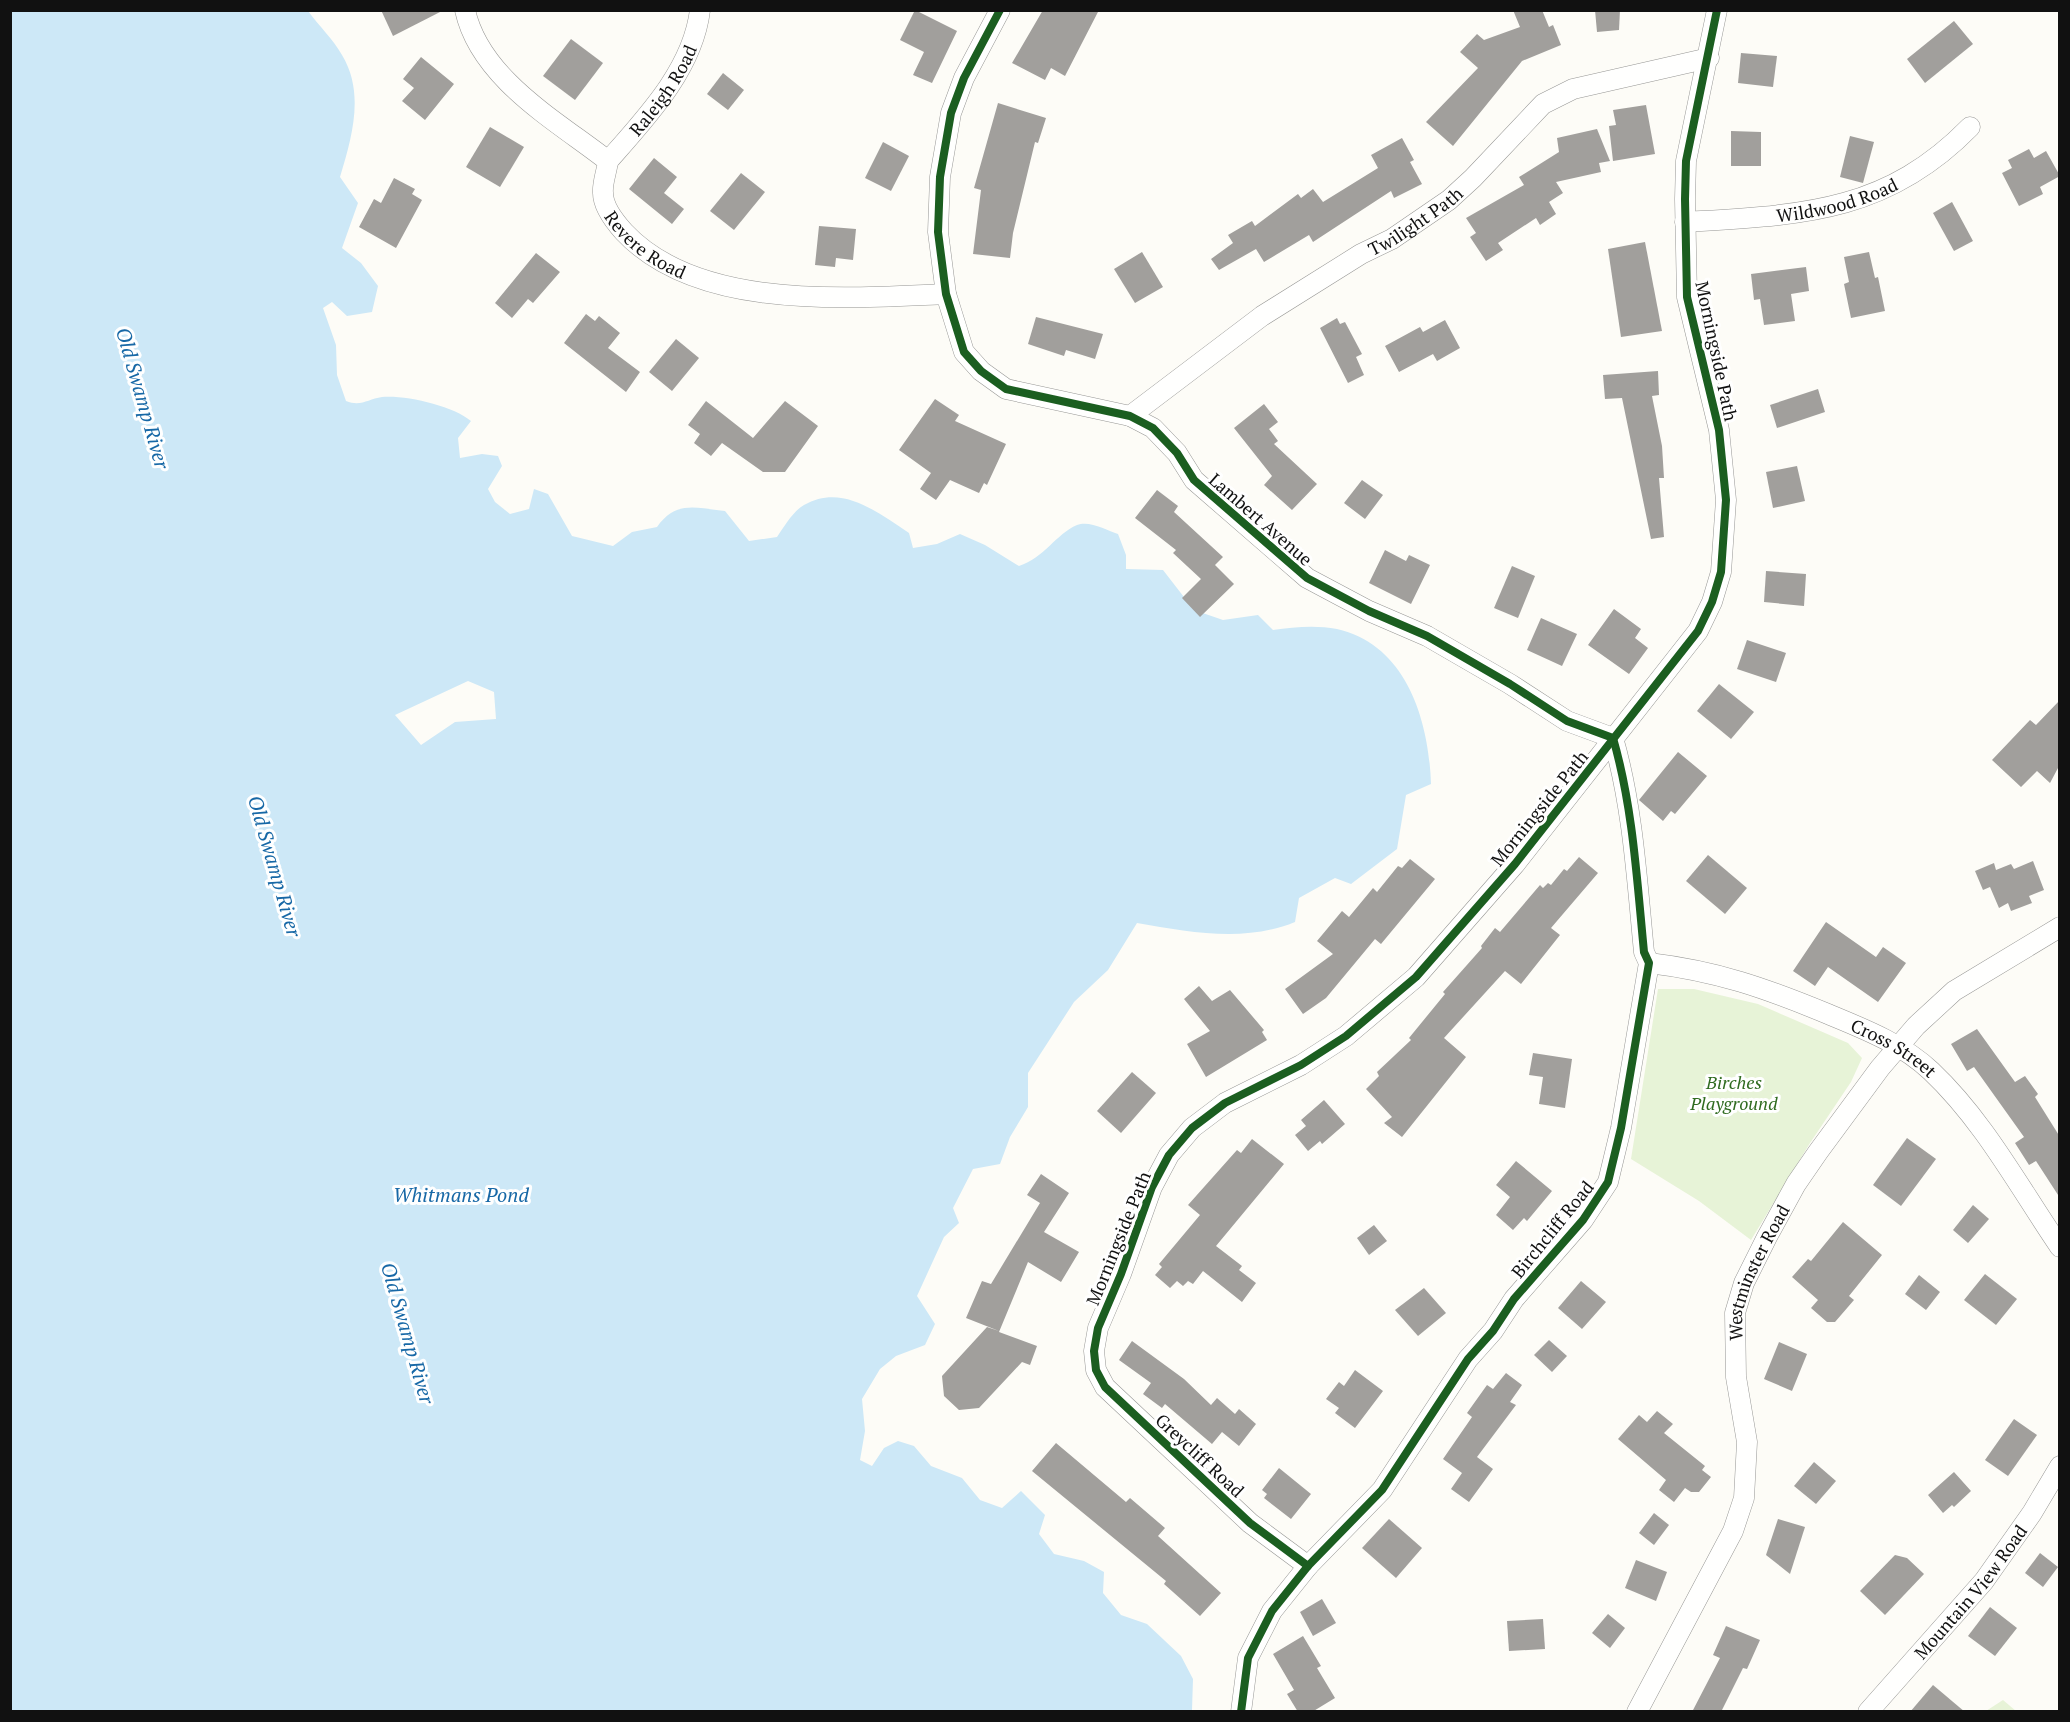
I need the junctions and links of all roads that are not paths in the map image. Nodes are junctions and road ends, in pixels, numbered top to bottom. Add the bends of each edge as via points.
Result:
1 (465, 10) edge
2 (700, 10) edge
3 (1000, 10) edge
4 (1717, 10) edge
5 (1709, 58) junction
6 (1970, 127) dead end
7 (608, 161) junction
8 (1685, 222) junction
9 (946, 294) junction
10 (1130, 416) junction
11 (1613, 738) junction
12 (2060, 927) edge
13 (1649, 963) junction
14 (1899, 1046) junction
15 (2060, 1247) edge
16 (1094, 1351) joint
17 (2060, 1466) edge
18 (1308, 1566) junction
19 (1241, 1712) edge
20 (1637, 1712) edge
21 (1868, 1712) edge

1 - 7 street via 478,43 493,65 520,93
2 - 7 street, Raleigh Road via 698,32 685,59 650,113
3 - 9 street, Lambert Avenue via 964,78 951,113 939,188 938,232
4 - 5 street, Morningside Path
5 - 8 street, Morningside Path via 1686,161
5 - 10 street, Twilight Path via 1573,89 1543,104 1449,200 1392,239 1262,316
6 - 8 street, Wildwood Road via 1933,161 1899,184 1834,207 1786,216
7 - 9 street, Revere Road via 602,194 614,220 634,242 671,267 704,282 838,298
8 - 11 street, Morningside Path via 1687,297 1719,430 1726,500 1721,572 1698,631
9 - 10 street, Lambert Avenue via 964,352 981,371 1006,389
10 - 11 street, Lambert Avenue via 1154,428 1194,480 1307,578 1427,636 1567,721
11 - 13 street, Birchcliff Road via 1623,776 1644,952
11 - 16 street, Morningside Path via 1515,864 1416,977 1346,1036 1301,1065 1226,1102 1180,1141 1152,1187 1098,1328
12 - 14 street, Westminster Road via 1954,991
13 - 14 street, Cross Street via 1730,977
13 - 18 street, Birchcliff Road via 1621,1128 1608,1182 1599,1198 1468,1359 1382,1490
14 - 15 street, Cross Street via 1931,1071 1979,1124
14 - 20 street, Westminster Road via 1796,1184 1744,1283 1735,1313 1736,1377 1747,1442 1744,1498 1733,1531
16 - 18 street, Greycliff Road via 1096,1370 1105,1387 1250,1523
17 - 21 street, Mountain View Road via 1984,1581
18 - 19 street, Birchcliff Road via 1272,1611 1248,1658

